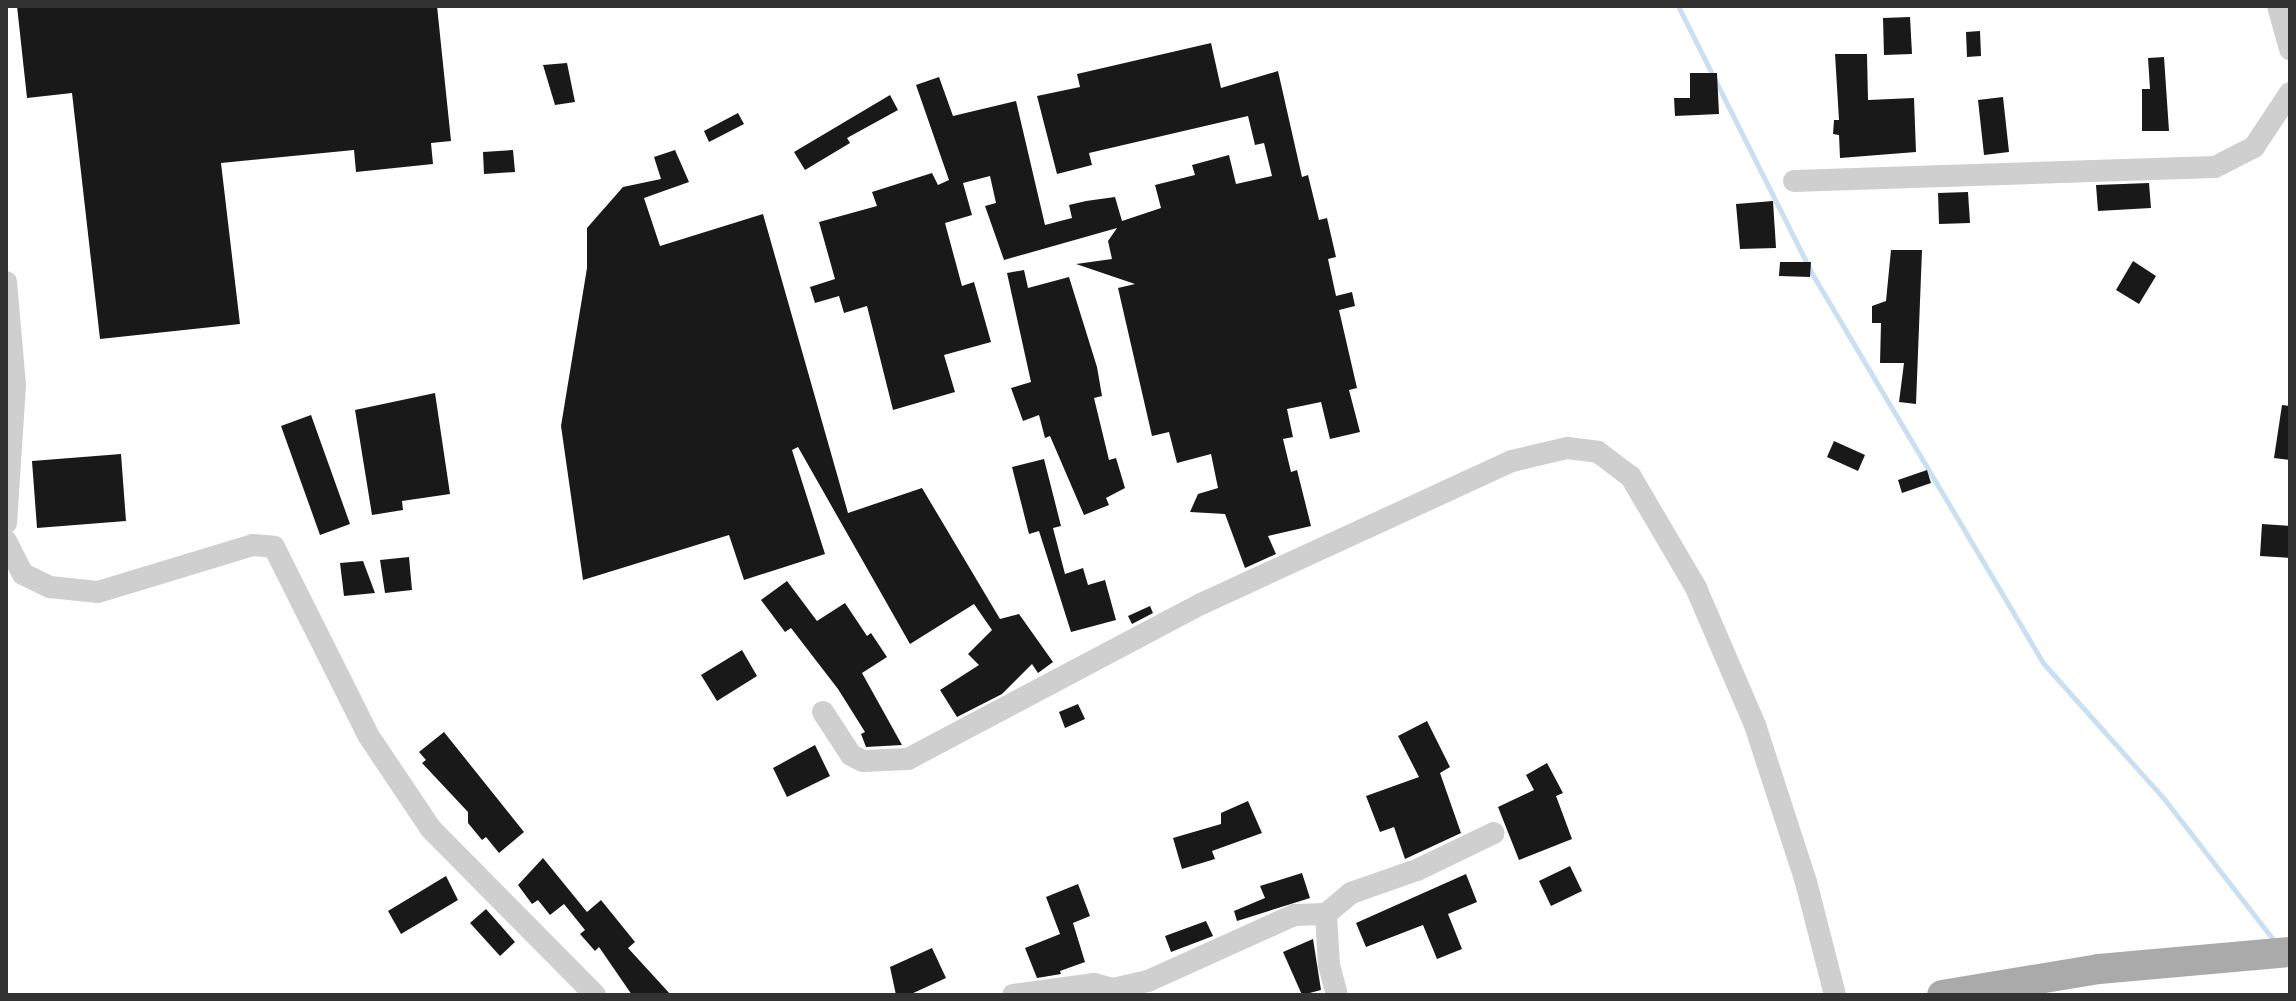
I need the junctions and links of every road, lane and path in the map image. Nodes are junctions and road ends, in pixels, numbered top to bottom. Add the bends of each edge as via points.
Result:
1 (2278, 6) edge
2 (2290, 49) edge
3 (2288, 101) edge
4 (1794, 181) dead end
5 (6, 282) edge
6 (6, 523) edge
7 (6, 541) edge
8 (823, 712) dead end
9 (1494, 833) dead end
10 (1326, 914) junction
11 (2290, 952) edge
12 (595, 995) edge
13 (1013, 995) edge
14 (1337, 995) edge
15 (1835, 995) edge
16 (1942, 995) edge

1 - 2 street
3 - 4 street via 2254,147 2215,167
5 - 6 street via 15,385
7 - 12 street via 23,574 50,587 98,592 253,545 274,547 368,735 431,829
8 - 15 street via 851,755 863,761 908,759 1201,604 1512,461 1567,448 1598,452 1631,477 1696,588 1755,725 1806,882
9 - 10 street via 1417,870 1351,893
10 - 13 street via 1294,915 1148,981 1113,989 1094,984
10 - 14 street
11 - 16 main road via 2099,969

